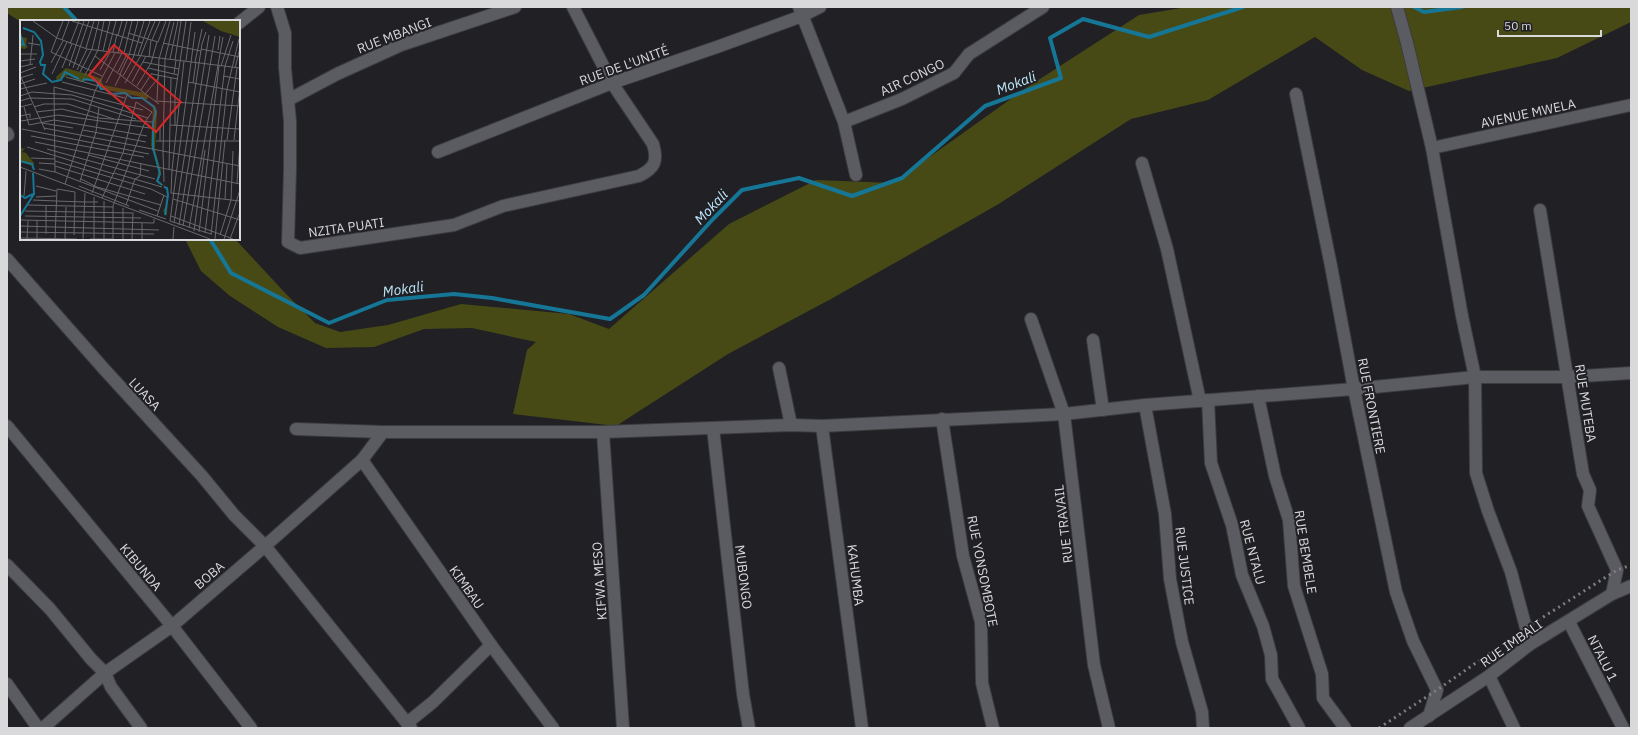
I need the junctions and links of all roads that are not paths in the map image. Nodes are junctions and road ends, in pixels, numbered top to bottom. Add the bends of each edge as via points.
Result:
1 (259, 7) edge
2 (277, 7) edge
3 (515, 7) edge
4 (573, 7) edge
5 (820, 7) edge
6 (1043, 7) edge
7 (1397, 7) edge
8 (801, 11) edge
9 (240, 23) edge
10 (612, 83) junction
11 (1296, 94) dead end
12 (288, 100) junction
13 (1631, 105) edge
14 (844, 122) junction
15 (1432, 148) junction
16 (438, 152) dead end
17 (1142, 163) dead end
18 (856, 175) dead end
19 (1540, 210) dead end
20 (7, 259) edge
21 (1031, 319) dead end
22 (1093, 340) dead end
23 (779, 368) dead end
24 (1631, 373) edge
25 (1475, 377) junction
26 (1567, 378) junction
27 (1354, 389) junction
28 (1258, 396) junction
29 (1204, 400) junction
30 (1145, 405) junction
31 (1104, 410) junction
32 (1064, 414) junction
33 (942, 419) junction
34 (791, 425) junction
35 (7, 426) edge
36 (822, 426) junction
37 (713, 428) junction
38 (296, 430) dead end
39 (383, 432) junction
40 (603, 432) junction
41 (362, 460) junction
42 (265, 546) junction
43 (7, 565) edge
44 (1631, 586) edge
45 (1612, 594) junction
46 (1569, 622) junction
47 (172, 626) junction
48 (491, 645) junction
49 (1529, 645) junction
50 (105, 673) junction
51 (1489, 676) junction
52 (7, 684) edge
53 (1429, 716) junction
54 (409, 726) edge
55 (38, 728) edge
56 (43, 728) edge
57 (142, 728) edge
58 (251, 728) edge
59 (553, 728) edge
60 (622, 728) edge
61 (749, 728) edge
62 (862, 728) edge
63 (993, 728) edge
64 (1109, 728) edge
65 (1203, 728) edge
66 (1299, 728) edge
67 (1345, 728) edge
68 (1410, 728) edge
69 (1514, 728) edge
70 (1623, 728) edge

1 - 9 street
2 - 12 street, NZITA PUATI via 285,33
3 - 12 street, RUE MBANGI via 401,45
4 - 10 street
5 - 8 street, RUE DE L'UNITÉ
6 - 14 street, AIR CONGO via 968,54 954,73 902,99
7 - 15 street
8 - 10 street, RUE DE L'UNITÉ via 717,47
8 - 14 street
10 - 12 street, NZITA PUATI via 653,144 656,153 655,163 639,176 503,206 454,225 300,248 288,242
10 - 16 street, RUE DE L'UNITÉ
11 - 27 street, RUE FRONTIERE
13 - 15 street, AVENUE MWELA
14 - 18 street
15 - 25 street
17 - 29 street, RUE NTALU via 1167,249
19 - 26 street, RUE MUTEBA
20 - 42 street, LUASA via 234,515
21 - 32 street, RUE TRAVAIL
22 - 31 street
23 - 34 street
24 - 26 street
25 - 26 street
25 - 27 street
25 - 49 street via 1476,473 1511,572
26 - 45 street, RUE MUTEBA via 1583,474 1590,490 1588,506 1617,570
27 - 28 street
27 - 53 street, RUE FRONTIERE via 1396,592 1413,641 1437,690
28 - 29 street
28 - 67 street, RUE BEMBELE via 1275,476 1290,520 1294,586 1322,674 1323,698
29 - 30 street
29 - 66 street, RUE NTALU via 1211,463 1232,525 1242,575 1263,626 1271,655 1272,679
30 - 31 street
30 - 65 street, RUE JUSTICE via 1164,514 1170,579 1182,642 1202,712
31 - 32 street
32 - 33 street
32 - 64 street, RUE TRAVAIL via 1094,665
33 - 36 street
33 - 63 street, RUE YONSOMBOTE via 963,556 981,622 982,683
34 - 36 street
34 - 37 street
35 - 47 street, KIBUNDA
36 - 62 street, KAHUMBA
37 - 40 street
37 - 61 street, MUBONGO
38 - 39 street
39 - 40 street
39 - 41 street, BOBA
40 - 60 street, KIFWA MESO
41 - 42 street, BOBA
41 - 48 street, KIMBAU
42 - 47 street, BOBA
42 - 54 street, LUASA
43 - 50 street via 50,609
44 - 45 street, RUE IMBALI
45 - 46 street, RUE IMBALI
46 - 49 street, RUE IMBALI
46 - 70 street, NTALU 1
47 - 50 street, BOBA
47 - 58 street, KIBUNDA
48 - 54 street
48 - 59 street, KIMBAU
49 - 51 street, RUE IMBALI
50 - 56 street, BOBA
50 - 57 street via 111,686
51 - 53 street, RUE IMBALI
51 - 69 street
52 - 55 street
53 - 68 street, RUE IMBALI

